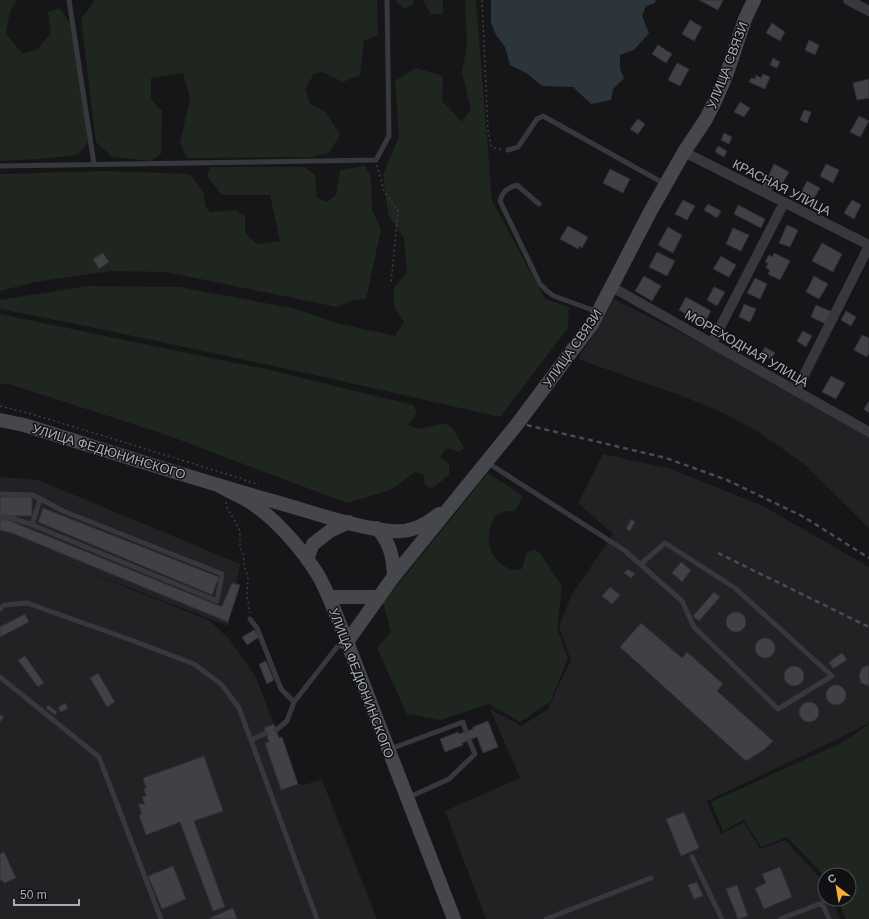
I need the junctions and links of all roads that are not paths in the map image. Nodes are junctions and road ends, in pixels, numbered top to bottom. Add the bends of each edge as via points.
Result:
1 (69, 0) edge
2 (387, 0) edge
3 (754, 0) edge
4 (848, 0) edge
5 (869, 11) edge
6 (508, 150) road end
7 (684, 152) junction
8 (94, 164) junction
9 (0, 166) edge
10 (666, 185) junction
11 (784, 203) junction
12 (539, 204) dead end
13 (869, 245) edge
14 (612, 287) junction
15 (599, 312) junction
16 (712, 343) junction
17 (796, 391) junction
18 (0, 420) edge
19 (869, 432) edge
20 (487, 462) junction
21 (223, 488) junction
22 (0, 494) edge
23 (40, 499) junction
24 (457, 500) junction
25 (0, 518) edge
26 (349, 522) junction
27 (32, 525) junction
28 (377, 528) junction
29 (307, 559) junction
30 (641, 564) junction
31 (394, 576) junction
32 (329, 597) junction
33 (378, 597) junction
34 (0, 609) edge
35 (250, 619) road end
36 (347, 642) junction
37 (0, 677) edge
38 (294, 702) junction
39 (276, 730) dead end
40 (466, 732) dead end
41 (266, 733) dead end
42 (251, 740) junction
43 (469, 740) dead end
44 (388, 750) junction
45 (406, 798) junction
46 (692, 856) dead end
47 (651, 878) dead end
48 (161, 919) edge
49 (317, 919) edge
50 (454, 919) edge
51 (546, 919) edge
52 (722, 919) edge
53 (780, 919) edge
54 (829, 919) edge

1 - 8 lane
2 - 8 lane via 389,136 376,160
3 - 7 main road, УЛИЦА СВЯЗИ via 716,99
4 - 5 street
6 - 10 lane via 518,147 537,119 543,116
7 - 10 main road, УЛИЦА СВЯЗИ
7 - 11 street, КРАСНАЯ УЛИЦА
8 - 9 lane
10 - 14 main road, УЛИЦА СВЯЗИ
11 - 13 street, КРАСНАЯ УЛИЦА
11 - 16 street
12 - 15 lane via 517,186 510,187 500,201 540,284 554,296
13 - 17 street
14 - 15 main road, УЛИЦА СВЯЗИ
14 - 16 street, МОРЕХОДНАЯ УЛИЦА
15 - 20 main road, УЛИЦА СВЯЗИ via 565,361
16 - 17 street, МОРЕХОДНАЯ УЛИЦА
17 - 19 street, МОРЕХОДНАЯ УЛИЦА
18 - 21 main road, УЛИЦА ФЕДЮНИНСКОГО via 24,425
20 - 24 main road, УЛИЦА СВЯЗИ
20 - 30 lane via 624,550
21 - 26 main road, УЛИЦА ФЕДЮНИНСКОГО
21 - 29 main road, УЛИЦА ФЕДЮНИНСКОГО via 250,502 268,516
22 - 23 lane via 33,495
23 - 27 lane
23 - 27 lane via 63,511 222,574 217,601
24 - 28 main road, УЛИЦА ФЕДЮНИНСКОГО via 419,528 403,531
24 - 31 main road, УЛИЦА СВЯЗИ
25 - 27 lane via 11,518
26 - 28 main road, УЛИЦА ФЕДЮНИНСКОГО
26 - 29 main road via 330,531 313,544
28 - 31 main road via 390,547
29 - 32 main road, УЛИЦА ФЕДЮНИНСКОГО
30 - 30 lane via 665,543 735,588 832,676 778,709 694,627 682,601
31 - 33 main road, УЛИЦА СВЯЗИ
32 - 33 main road
32 - 36 main road, УЛИЦА ФЕДЮНИНСКОГО
33 - 36 main road, УЛИЦА СВЯЗИ
34 - 42 lane via 4,606 27,603 194,664 222,685 239,708
35 - 38 lane via 257,628 281,689
36 - 38 lane via 336,647
36 - 44 main road, УЛИЦА ФЕДЮНИНСКОГО
37 - 48 lane via 99,757
38 - 39 lane via 287,721
40 - 44 lane via 463,722
41 - 42 lane
42 - 49 lane
43 - 45 lane via 475,754 448,779
44 - 45 main road, УЛИЦА ФЕДЮНИНСКОГО
45 - 50 main road, УЛИЦА ФЕДЮНИНСКОГО
46 - 52 lane
47 - 51 lane
53 - 54 lane via 822,903

